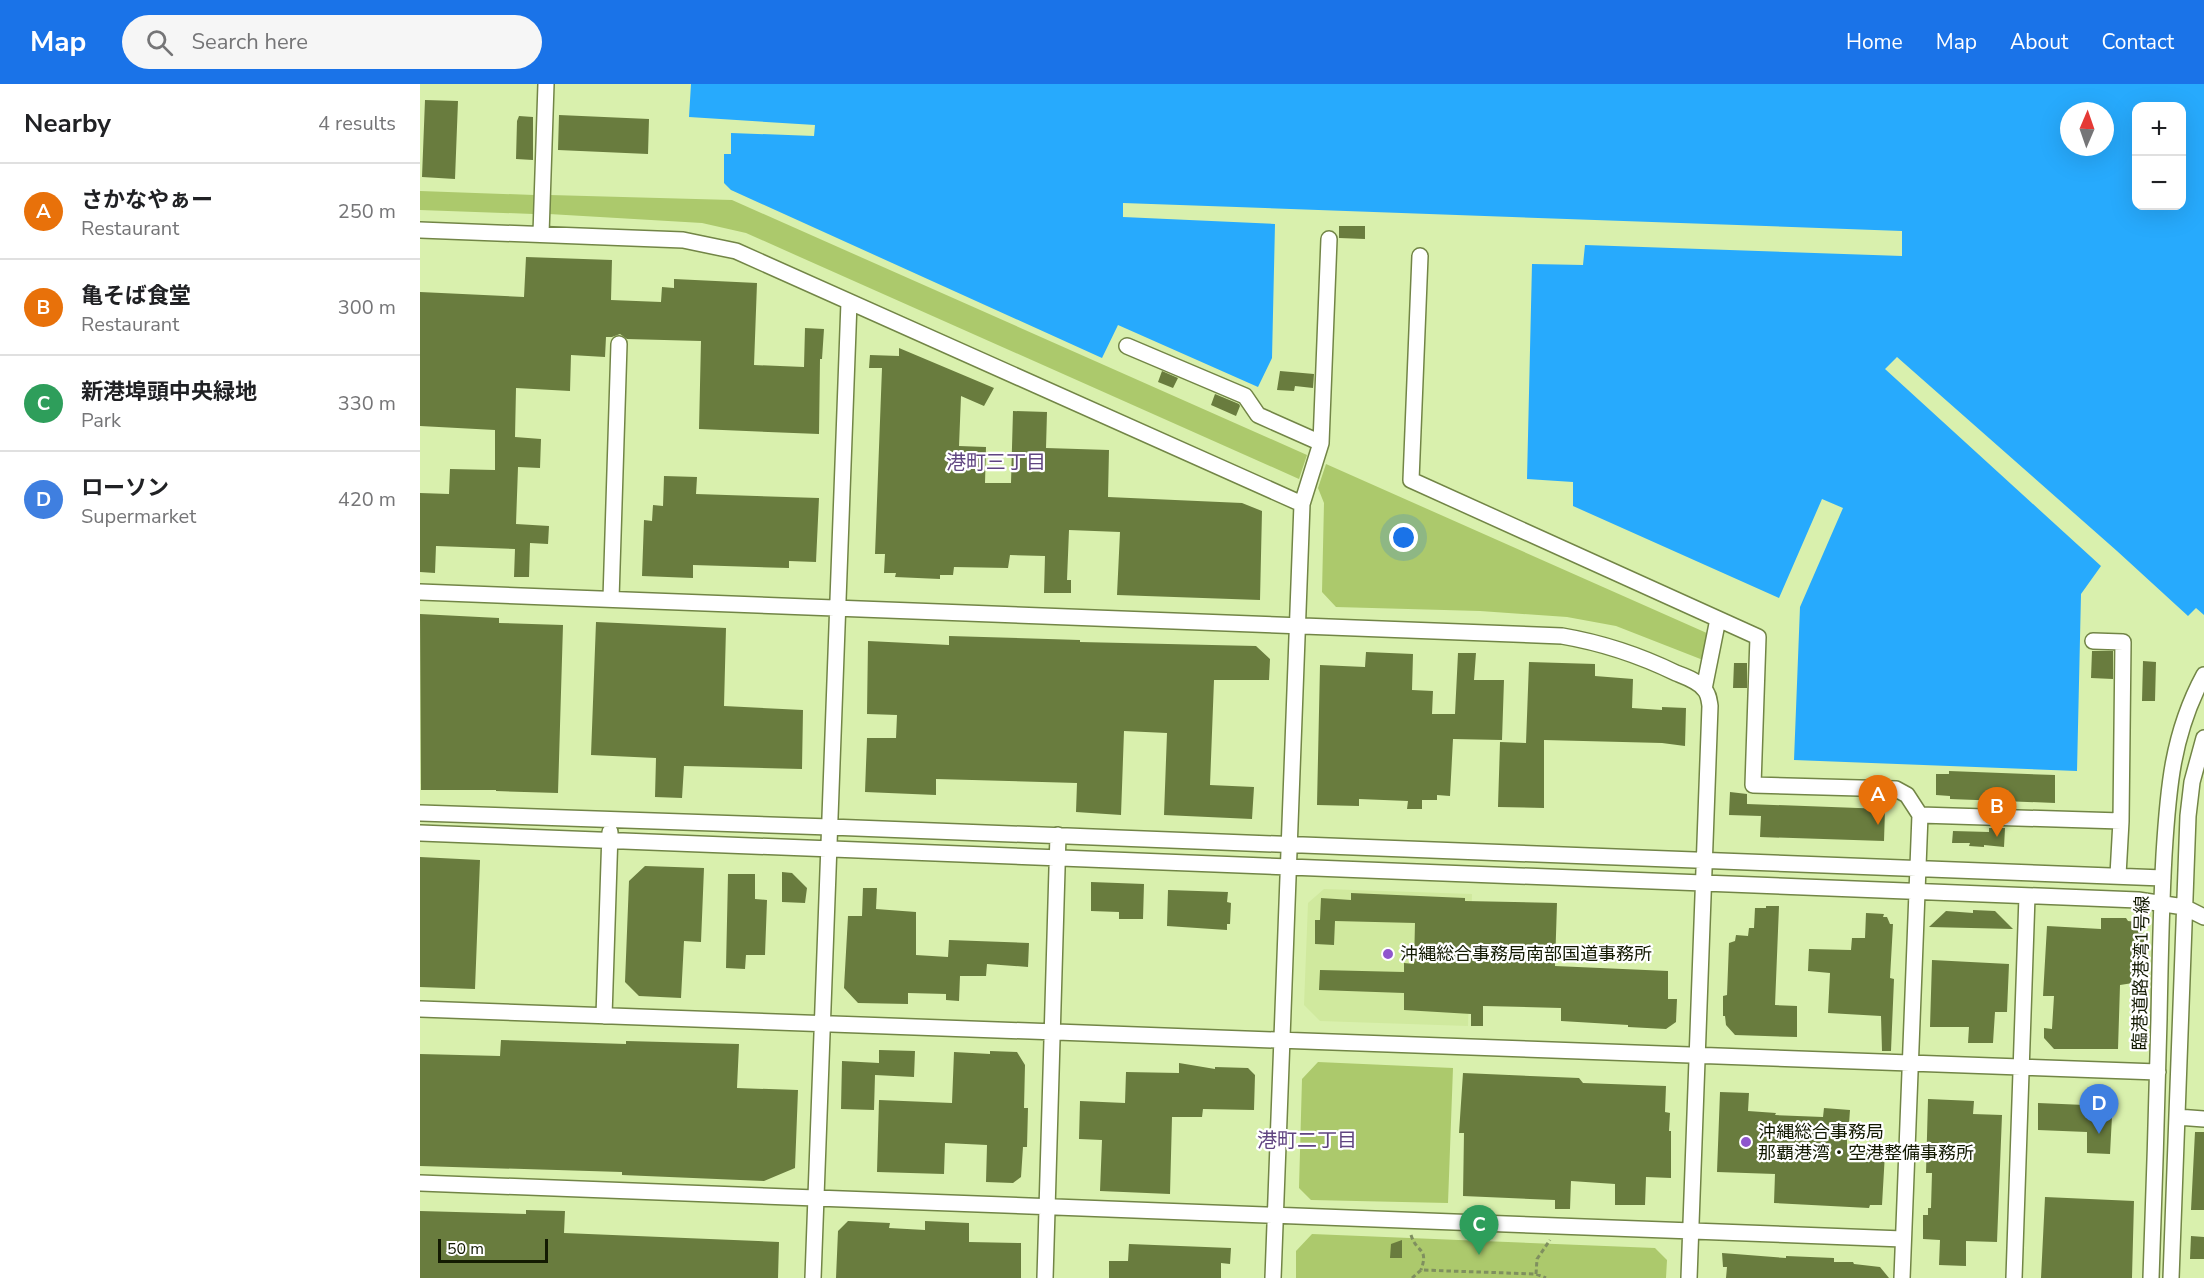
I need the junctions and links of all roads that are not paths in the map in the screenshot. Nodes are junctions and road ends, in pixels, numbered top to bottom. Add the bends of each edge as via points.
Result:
1 (546, 84) edge
2 (420, 230) edge
3 (541, 234) junction
4 (1329, 239) dead end
5 (1420, 256) dead end
6 (849, 302) junction
7 (618, 344) dead end
8 (1127, 346) dead end
9 (1321, 443) junction
10 (1302, 504) junction
11 (420, 592) edge
12 (611, 599) junction
13 (837, 608) junction
14 (1718, 619) junction
15 (1298, 624) junction
16 (2093, 641) dead end
17 (2204, 675) edge
18 (1704, 689) junction
19 (2204, 738) edge
20 (420, 813) edge
21 (1920, 815) junction
22 (610, 820) junction
23 (2121, 821) junction
24 (830, 827) junction
25 (420, 833) edge
26 (1058, 835) junction
27 (610, 841) junction
28 (1289, 844) junction
29 (829, 849) junction
30 (1057, 858) junction
31 (1704, 861) junction
32 (1288, 867) junction
33 (1918, 868) junction
34 (2118, 876) junction
35 (2163, 878) junction
36 (1702, 884) junction
37 (1917, 892) junction
38 (2027, 896) junction
39 (2162, 903) junction
40 (2184, 907) junction
41 (2204, 917) edge
42 (420, 1009) edge
43 (604, 1016) junction
44 (823, 1024) junction
45 (1052, 1032) junction
46 (1281, 1040) junction
47 (1696, 1055) junction
48 (1910, 1063) junction
49 (2021, 1067) junction
50 (2158, 1072) junction
51 (2177, 1117) junction
52 (2204, 1119) edge
53 (420, 1184) edge
54 (816, 1199) junction
55 (1047, 1208) junction
56 (1275, 1214) junction
57 (1690, 1230) junction
58 (1903, 1239) junction
59 (813, 1278) edge
60 (1045, 1278) edge
61 (1273, 1278) edge
62 (1689, 1278) edge
63 (1902, 1278) edge
64 (2014, 1278) edge
65 (2151, 1278) edge
66 (2171, 1278) edge

1 - 3 street
2 - 3 street
3 - 6 street via 709,244 736,251
4 - 9 street
5 - 14 street via 1411,480
6 - 10 street
6 - 13 street
7 - 12 street
8 - 9 street via 1245,396 1258,415
9 - 10 street
10 - 15 street
11 - 12 street
12 - 13 street
13 - 15 street
13 - 24 street
14 - 18 street
14 - 21 street via 1758,637 1754,785 1896,789 1908,795
15 - 18 street via 1562,636 1641,656
15 - 28 street
16 - 23 street via 2123,642
17 - 35 street, 臨港道路港湾1号線 via 2188,706 2174,759
18 - 31 street via 1710,706
19 - 40 street via 2192,782
20 - 22 street
21 - 23 street
21 - 33 street
22 - 24 street
22 - 27 street
23 - 34 street
24 - 26 street
24 - 29 street
25 - 27 street
26 - 28 street
26 - 30 street
27 - 29 street
27 - 43 street
28 - 31 street
28 - 32 street
29 - 30 street
29 - 44 street
30 - 32 street
30 - 45 street
31 - 33 street
31 - 36 street
32 - 36 street
32 - 46 street
33 - 34 street
33 - 37 street
34 - 35 street
35 - 39 street, 臨港道路港湾1号線
35 - 40 street
36 - 37 street
36 - 47 street
37 - 38 street
37 - 48 street
38 - 39 street
38 - 49 street
39 - 40 street
39 - 50 street, 臨港道路港湾1号線
40 - 41 street
40 - 51 street
42 - 43 street
43 - 44 street
44 - 45 street
44 - 54 street
45 - 46 street
45 - 55 street
46 - 47 street
46 - 56 street
47 - 48 street
47 - 57 street
48 - 49 street
48 - 58 street
49 - 50 street
49 - 64 street
50 - 65 street, 臨港道路港湾1号線
51 - 52 street
51 - 66 street
53 - 54 street
54 - 55 street
54 - 59 street
55 - 56 street
55 - 60 street
56 - 57 street
56 - 61 street
57 - 58 street
57 - 62 street
58 - 63 street

